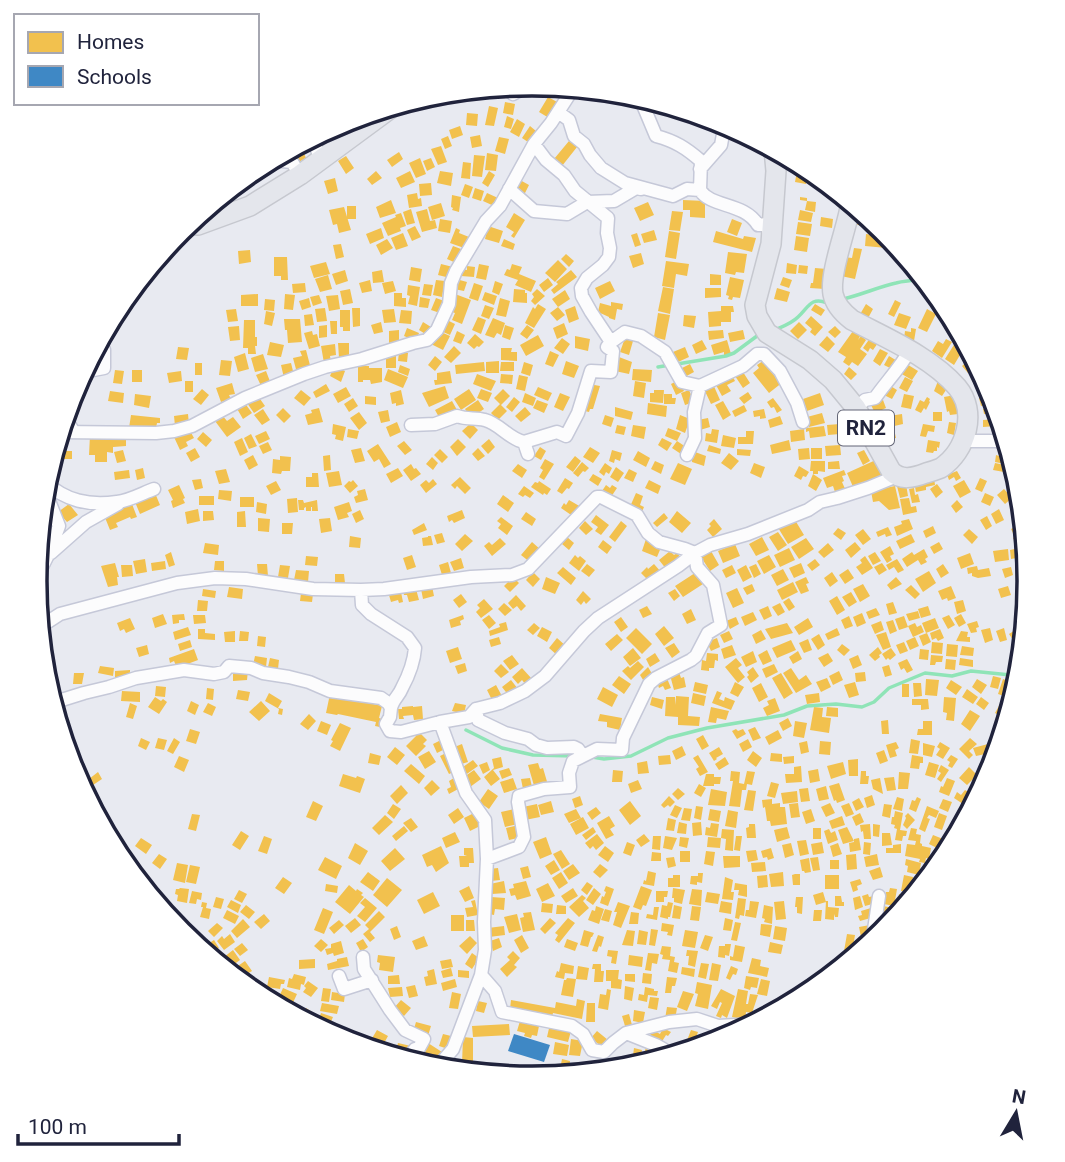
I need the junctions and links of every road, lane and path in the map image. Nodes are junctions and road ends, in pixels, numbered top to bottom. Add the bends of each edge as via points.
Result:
1 (568, 97) edge
2 (645, 109) edge
3 (558, 113) junction
4 (366, 126) edge
5 (723, 135) edge
6 (534, 144) junction
7 (316, 147) edge
8 (321, 159) junction
9 (775, 161) edge
10 (289, 162) edge
11 (701, 169) junction
12 (300, 175) junction
13 (509, 189) junction
14 (649, 190) junction
15 (700, 190) junction
16 (586, 202) junction
17 (848, 213) edge
18 (207, 222) edge
19 (771, 244) junction
20 (767, 333) junction
21 (611, 342) junction
22 (909, 350) junction
23 (104, 353) edge
24 (757, 354) junction
25 (98, 364) edge
26 (104, 368) junction
27 (95, 370) edge
28 (700, 386) junction
29 (856, 408) junction
30 (803, 422) dead end
31 (411, 425) dead end
32 (71, 432) edge
33 (964, 440) junction
34 (997, 441) edge
35 (687, 455) dead end
36 (897, 476) junction
37 (154, 489) dead end
38 (56, 491) edge
39 (79, 502) junction
40 (119, 502) junction
41 (53, 510) edge
42 (86, 522) junction
43 (695, 553) junction
44 (48, 555) joint
45 (361, 590) junction
46 (49, 621) edge
47 (63, 700) edge
48 (391, 708) junction
49 (476, 709) junction
50 (440, 722) junction
51 (583, 756) junction
52 (487, 859) junction
53 (879, 896) dead end
54 (875, 925) edge
55 (363, 957) dead end
56 (481, 975) junction
57 (339, 976) dead end
58 (372, 980) junction
59 (726, 1026) edge
60 (626, 1033) junction
61 (662, 1049) edge
62 (413, 1051) edge
63 (441, 1057) edge

1 - 3 street
2 - 11 street via 656,136 685,147 701,161
3 - 6 street
3 - 14 street via 569,120 574,136 601,168 625,183
4 - 8 highway
5 - 11 street via 721,145
6 - 13 street
6 - 16 street
7 - 8 street
8 - 12 highway
9 - 19 highway
10 - 12 street
11 - 15 street
12 - 18 highway via 250,206
13 - 16 street via 534,211 567,214
13 - 32 street via 456,271 449,304 427,340 304,374 174,431
14 - 15 street via 673,196
14 - 16 street via 636,188 614,201
15 - 19 street via 710,200 739,208 758,225 767,224
16 - 21 street via 608,218 610,248 609,257 581,288 582,296
17 - 22 highway via 833,277 835,302 852,320
19 - 20 highway via 755,305
20 - 24 street via 768,345
20 - 29 highway, RN2 via 810,360
21 - 28 street via 625,332 642,336 665,352 682,382
21 - 31 street via 607,347 613,351 611,372 591,371 566,436 557,432 526,448 484,419 457,416 435,424
22 - 29 street via 875,398
22 - 33 highway via 958,388 966,405
23 - 26 street
24 - 28 street via 743,366
24 - 30 street via 764,354 780,371
25 - 26 street
26 - 27 street
28 - 35 street via 695,438
29 - 36 highway, RN2 via 885,463
33 - 34 street
33 - 36 highway, RN2 via 940,468 909,478
36 - 43 street
37 - 40 street
38 - 39 street
39 - 40 street
39 - 42 street
40 - 42 street
41 - 44 street via 59,526
42 - 44 street
43 - 45 street via 659,542 637,515 597,497 521,572
43 - 49 street via 598,618 545,676 524,691
43 - 51 street via 697,567 713,585 721,625 708,633 696,656 649,684 623,738 622,750 597,749
45 - 46 street via 215,578 177,583 60,614
45 - 48 street via 362,605 407,637 415,648 414,661
47 - 48 street via 136,678 184,670 214,674 229,666 289,677 330,691 382,698
48 - 50 street via 386,724 390,731
49 - 50 street via 469,717
49 - 51 street via 478,720 505,733 547,748 578,748
50 - 52 street via 466,793 485,820
51 - 52 street via 573,761 570,787 519,796 524,837 519,847
52 - 56 street
53 - 54 street
55 - 58 street
56 - 60 street via 495,991 502,1012 572,1026 592,1050 604,1052
56 - 63 street via 453,1049
57 - 58 street via 344,989
58 - 62 street via 405,1030 424,1040
59 - 60 street via 697,1019
60 - 61 street

